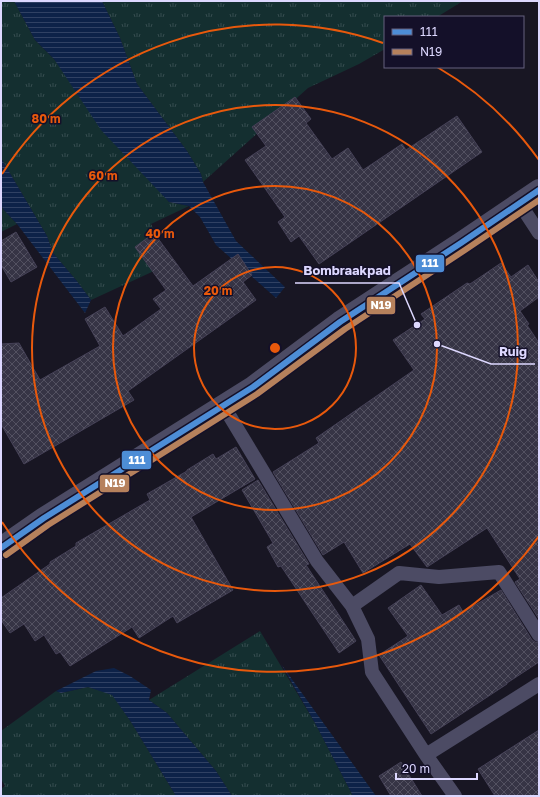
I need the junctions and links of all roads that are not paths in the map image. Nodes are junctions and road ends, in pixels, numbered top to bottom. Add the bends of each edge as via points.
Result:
1 (539, 190) edge
2 (520, 204) junction
3 (539, 233) edge
4 (223, 405) junction
5 (1, 548) edge
6 (352, 606) junction
7 (539, 635) edge
8 (539, 684) edge
9 (426, 755) junction
10 (455, 796) edge

1 - 2 street
2 - 3 lane
2 - 4 street via 340,322 269,376
4 - 5 street
4 - 6 lane via 317,561
6 - 7 lane via 399,573 439,576 500,572
6 - 9 lane via 368,639 372,672
8 - 9 lane
9 - 10 lane

